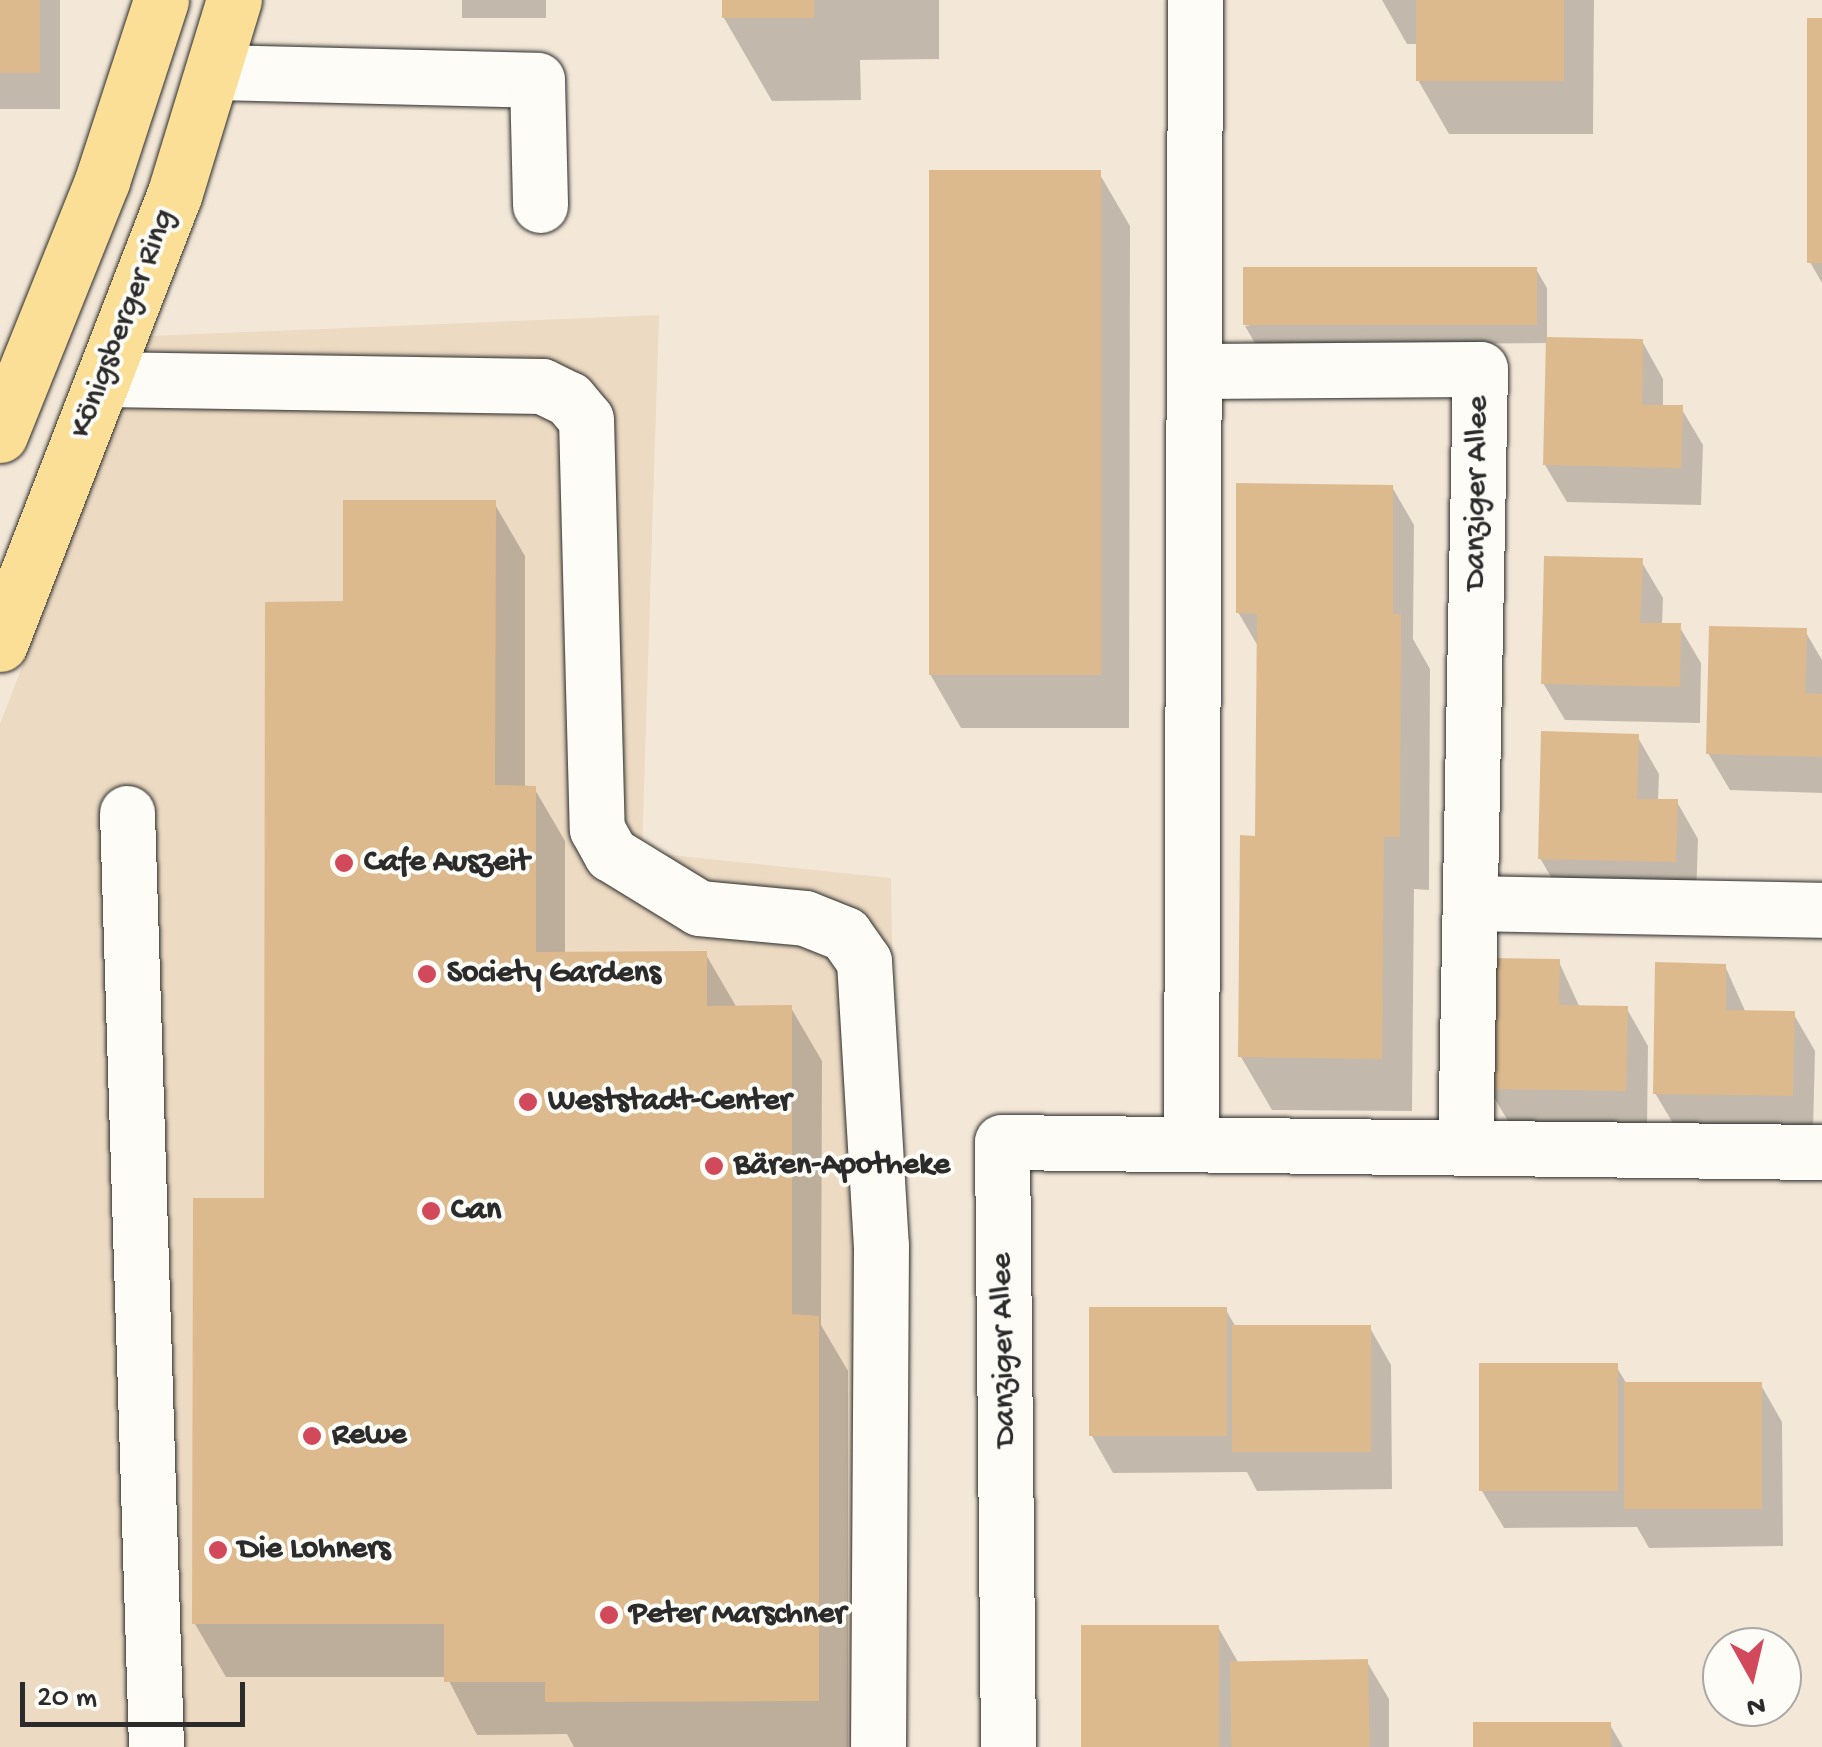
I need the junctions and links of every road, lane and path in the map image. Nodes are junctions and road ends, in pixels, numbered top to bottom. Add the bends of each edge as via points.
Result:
1 (161, 0) edge
2 (234, 0) edge
3 (1195, 0) edge
4 (213, 72) junction
5 (540, 205) dead end
6 (1194, 370) junction
7 (103, 379) junction
8 (0, 435) edge
9 (0, 644) edge
10 (127, 813) dead end
11 (1470, 903) junction
12 (1822, 910) edge
13 (1191, 1141) junction
14 (1465, 1146) junction
15 (1822, 1152) edge
16 (156, 1747) edge
17 (878, 1747) edge
18 (1008, 1747) edge

1 - 8 main road via 102,181
2 - 4 main road, Königsberger Ring
3 - 6 street
4 - 5 street via 536,80
4 - 7 main road, Königsberger Ring
6 - 11 street, Danziger Allee via 1480,369
6 - 13 street
7 - 9 main road, Königsberger Ring
7 - 17 street via 542,386 569,399 586,420 597,829 611,854 699,908 804,918 845,934 864,961 880,1245
10 - 16 street
11 - 12 street
11 - 14 street, Danziger Allee
13 - 14 street, Danziger Allee
13 - 18 street, Danziger Allee via 1002,1142
14 - 15 street, Danziger Allee

